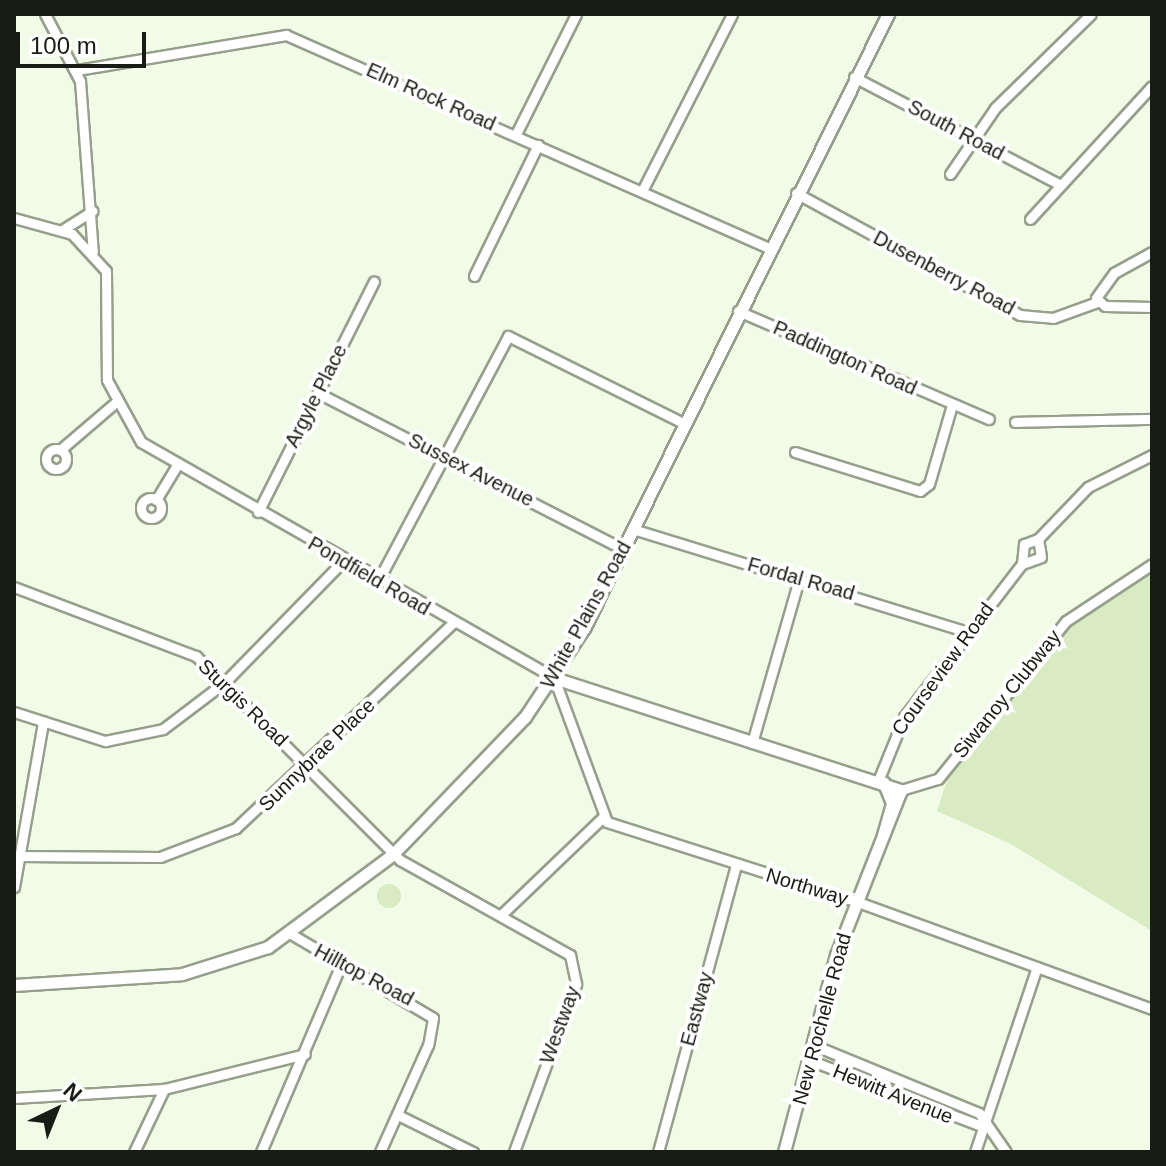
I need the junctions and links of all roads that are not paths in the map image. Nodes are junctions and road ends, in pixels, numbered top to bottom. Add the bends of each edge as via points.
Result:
1 (45, 14) edge
2 (576, 14) edge
3 (732, 14) edge
4 (888, 14) edge
5 (1091, 14) edge
6 (77, 70) junction
7 (854, 77) junction
8 (1152, 86) edge
9 (1149, 96) edge
10 (516, 134) junction
11 (973, 138) junction
12 (538, 145) junction
13 (950, 174) dead end
14 (1059, 184) junction
15 (642, 191) junction
16 (796, 193) junction
17 (93, 211) junction
18 (14, 218) edge
19 (1030, 219) dead end
20 (62, 230) junction
21 (769, 248) junction
22 (93, 252) junction
23 (1152, 252) edge
24 (474, 276) dead end
25 (374, 281) dead end
26 (1097, 302) junction
27 (1152, 307) edge
28 (738, 311) junction
29 (318, 393) junction
30 (116, 402) junction
31 (952, 405) junction
32 (989, 419) dead end
33 (1152, 419) edge
34 (1015, 422) dead end
35 (683, 423) junction
36 (60, 450) dead end
37 (795, 452) dead end
38 (440, 454) junction
39 (1152, 455) edge
40 (176, 467) junction
41 (156, 500) dead end
42 (258, 512) junction
43 (633, 529) junction
44 (1038, 539) junction
45 (623, 549) junction
46 (343, 561) junction
47 (1022, 564) junction
48 (1152, 564) edge
49 (799, 579) junction
50 (378, 581) junction
51 (14, 587) edge
52 (453, 623) junction
53 (968, 632) junction
54 (554, 678) junction
55 (225, 682) junction
56 (14, 712) edge
57 (43, 722) junction
58 (752, 743) junction
59 (308, 766) junction
60 (881, 782) junction
61 (901, 790) junction
62 (602, 818) junction
63 (881, 843) junction
64 (393, 854) junction
65 (18, 856) junction
66 (736, 865) junction
67 (14, 887) edge
68 (858, 902) junction
69 (502, 914) junction
70 (291, 934) junction
71 (341, 964) junction
72 (1037, 967) junction
73 (14, 985) edge
74 (1152, 1009) edge
75 (812, 1052) junction
76 (305, 1054) junction
77 (164, 1089) junction
78 (14, 1098) edge
79 (398, 1115) junction
80 (984, 1127) junction
81 (134, 1152) edge
82 (261, 1152) edge
83 (380, 1152) edge
84 (473, 1152) edge
85 (514, 1152) edge
86 (658, 1152) edge
87 (784, 1152) edge
88 (975, 1152) edge
89 (1006, 1152) edge

1 - 6 street
2 - 10 street
3 - 15 street
4 - 7 main road, White Plains Road
5 - 11 street
6 - 10 street, Elm Rock Road via 286,35
6 - 17 street, Pondfield Road
7 - 11 street, South Road
7 - 16 main road, White Plains Road
8 - 9 street
9 - 14 street
10 - 12 street, Elm Rock Road
11 - 13 street
11 - 14 street, South Road
12 - 15 street, Elm Rock Road
12 - 24 street
14 - 19 street
15 - 21 street, Elm Rock Road
16 - 21 main road, White Plains Road
16 - 26 street, Dusenberry Road via 1020,315 1053,318
17 - 20 street
17 - 22 street, Pondfield Road
18 - 20 street
20 - 22 street
21 - 28 main road, White Plains Road
22 - 30 street, Pondfield Road via 106,271 104,350
23 - 26 street via 1114,273
25 - 29 street, Argyle Place
26 - 27 street, Dusenberry Road
28 - 31 street, Paddington Road
28 - 35 main road, White Plains Road
29 - 38 street, Sussex Avenue
29 - 42 street, Argyle Place
30 - 36 street
30 - 40 street, Pondfield Road via 141,442
31 - 32 street, Paddington Road
31 - 37 street via 923,490
33 - 34 street
35 - 38 street via 511,336 503,341
35 - 43 main road, White Plains Road
38 - 45 street, Sussex Avenue
38 - 50 street
39 - 44 street, Courseview Road via 1088,487
40 - 41 street
40 - 42 street, Pondfield Road
42 - 46 street, Pondfield Road
43 - 45 main road, White Plains Road
43 - 49 street, Fordal Road
44 - 47 street, Courseview Road via 1024,544
44 - 47 street, Courseview Road via 1041,557
45 - 54 main road, White Plains Road
46 - 50 street, Pondfield Road
46 - 55 street
47 - 53 street, Courseview Road
48 - 61 street, Siwanoy Clubway via 1056,631 938,779
49 - 53 street, Fordal Road
49 - 58 street
50 - 52 street, Pondfield Road
51 - 55 street, Sturgis Road via 173,643
52 - 54 street, Pondfield Road
52 - 59 street, Sunnybrae Place
53 - 60 street, Courseview Road via 894,733
54 - 58 main road, Pondfield Road
54 - 62 street via 568,699
54 - 64 main road, White Plains Road
55 - 57 street via 178,721 128,740 87,738
55 - 59 street, Sturgis Road
56 - 57 street
57 - 65 street
58 - 60 main road, Pondfield Road
59 - 64 street, Sturgis Road
59 - 65 street, Sunnybrae Place via 236,828 184,851 133,860
60 - 61 main road
60 - 63 main road, New Rochelle Road via 892,803
61 - 63 main road, New Rochelle Road
62 - 66 street, Northway
62 - 69 street
63 - 68 main road, New Rochelle Road
64 - 69 street, Westway
64 - 70 main road, White Plains Road
65 - 67 street
66 - 68 street, Northway
66 - 86 street, Eastway
68 - 72 street, Northway
68 - 75 main road, New Rochelle Road
69 - 85 street, Westway via 564,948 577,972
70 - 71 street, Hilltop Road
70 - 73 main road, White Plains Road via 217,967
71 - 76 street
71 - 79 street, Hilltop Road via 433,1018
72 - 74 street, Northway
72 - 80 street
75 - 80 street, Hewitt Avenue via 817,1063
75 - 80 street, Hewitt Avenue via 823,1049 979,1113
75 - 87 main road, New Rochelle Road
76 - 77 street
76 - 82 street
77 - 78 street
77 - 81 street
79 - 83 street, Hilltop Road
79 - 84 street
80 - 88 street
80 - 89 street, Hewitt Avenue

